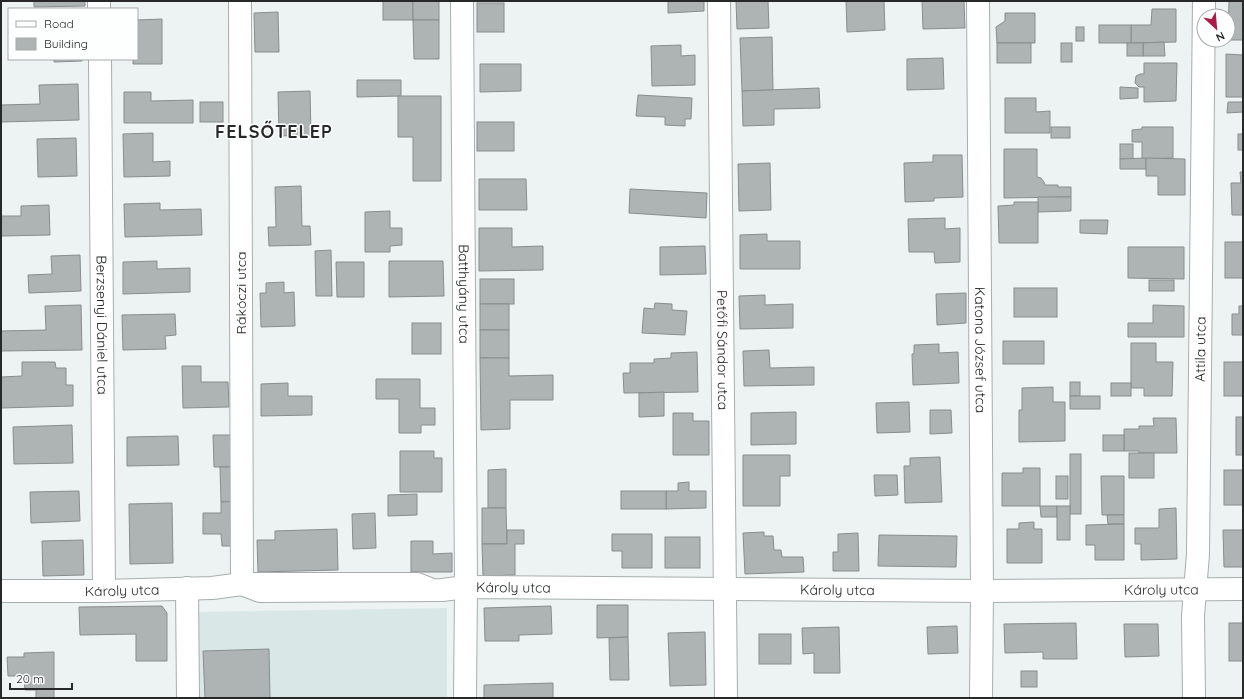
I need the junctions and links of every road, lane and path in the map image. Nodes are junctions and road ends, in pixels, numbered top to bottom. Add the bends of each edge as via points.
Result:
1 (240, 1) edge
2 (462, 1) edge
3 (719, 1) edge
4 (978, 1) edge
5 (1204, 1) edge
6 (100, 60) edge
7 (242, 584) junction
8 (466, 587) junction
9 (187, 588) junction
10 (726, 588) junction
11 (1243, 589) edge
12 (1195, 590) junction
13 (1, 591) edge
14 (104, 591) junction
15 (982, 591) junction
16 (188, 698) edge
17 (465, 698) edge
18 (726, 698) edge
19 (981, 698) edge
20 (1194, 698) edge

1 - 7 street, Rákóczi utca
2 - 8 street, Batthyány utca
3 - 10 street, Petőfi Sándor utca
4 - 15 street, Katona József utca
5 - 12 street, Attila utca via 1198,554
6 - 14 street, Berzsenyi Dániel utca
7 - 8 street, Károly utca via 417,584 432,590
7 - 9 street, Károly utca
8 - 10 street, Károly utca
8 - 17 street, Batthyány utca
9 - 14 street, Károly utca
9 - 16 street
10 - 15 street, Károly utca
10 - 18 street, Petőfi Sándor utca
11 - 12 street, Károly utca
12 - 15 street, Károly utca
12 - 20 street, Attila utca
13 - 14 street, Károly utca
15 - 19 street, Katona József utca

